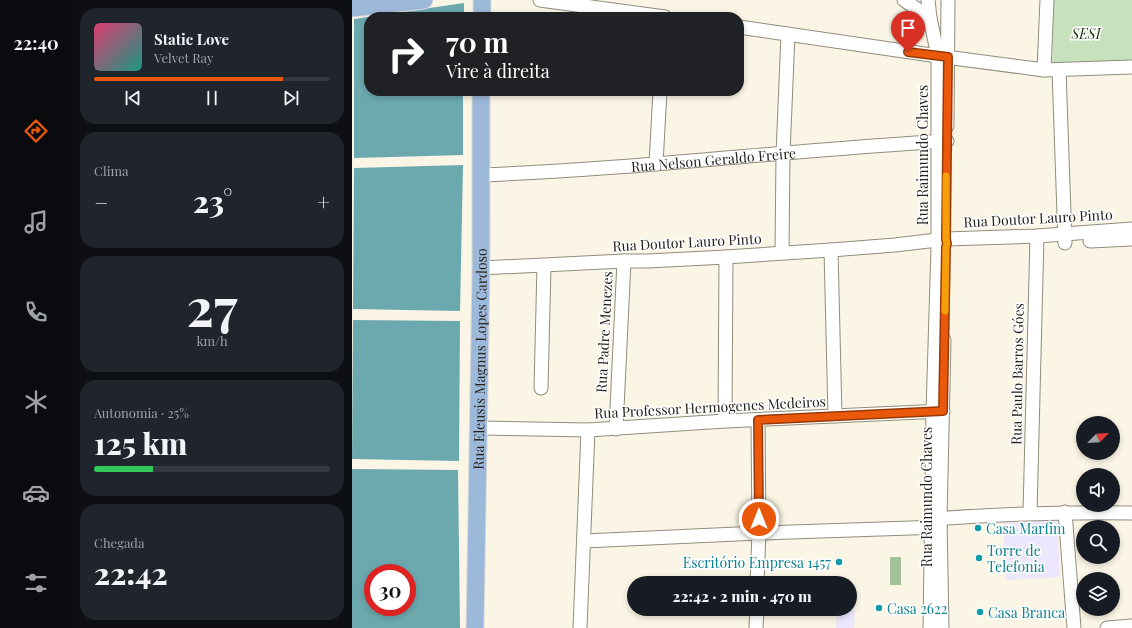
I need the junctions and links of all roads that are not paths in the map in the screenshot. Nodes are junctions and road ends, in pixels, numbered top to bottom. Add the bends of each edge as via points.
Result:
1 (424, 0) edge
2 (482, 0) edge
3 (540, 0) edge
4 (904, 0) edge
5 (928, 0) edge
6 (948, 0) edge
7 (1047, 0) edge
8 (392, 2) edge
9 (352, 8) edge
10 (482, 12) edge
11 (628, 12) edge
12 (930, 18) junction
13 (744, 28) edge
14 (788, 34) junction
15 (943, 57) junction
16 (1132, 67) edge
17 (1044, 70) junction
18 (1058, 70) junction
19 (482, 96) edge
20 (660, 96) edge
21 (943, 141) junction
22 (783, 154) junction
23 (656, 164) junction
24 (481, 175) junction
25 (1132, 229) edge
26 (1087, 237) junction
27 (1065, 238) junction
28 (1132, 239) edge
29 (1037, 240) junction
30 (942, 243) junction
31 (831, 250) junction
32 (782, 253) junction
33 (726, 257) junction
34 (624, 261) junction
35 (544, 266) junction
36 (481, 268) junction
37 (541, 388) dead end
38 (938, 411) junction
39 (835, 416) junction
40 (758, 420) junction
41 (725, 421) junction
42 (479, 428) junction
43 (616, 429) junction
44 (588, 430) junction
45 (1065, 512) junction
46 (1030, 513) junction
47 (1132, 513) edge
48 (936, 523) junction
49 (759, 533) junction
50 (584, 541) junction
51 (758, 576) edge
52 (757, 616) edge
53 (1132, 626) edge
54 (475, 628) edge
55 (580, 628) edge
56 (756, 628) edge
57 (930, 628) edge
58 (942, 628) edge
59 (1074, 628) edge
60 (1106, 628) edge

1 - 8 main road
2 - 10 main road
3 - 11 street
4 - 12 street
5 - 12 street, Rua Raimundo Chaves
6 - 15 street, Rua Raimundo Chaves
7 - 17 street
8 - 9 main road
12 - 15 street, Rua Raimundo Chaves
13 - 14 street
14 - 15 street
14 - 22 street
15 - 17 street
15 - 21 street, Rua Raimundo Chaves
16 - 18 street
17 - 18 street
18 - 27 street
19 - 24 main road, Rua Eleusis Magnus Lopes Cardoso
20 - 23 street
21 - 22 street, Rua Nelson Geraldo Freire
21 - 30 street, Rua Raimundo Chaves
22 - 23 street, Rua Nelson Geraldo Freire
22 - 32 street
23 - 24 street, Rua Nelson Geraldo Freire
24 - 36 main road, Rua Eleusis Magnus Lopes Cardoso
25 - 26 street, Rua Doutor Lauro Pinto
26 - 27 street, Rua Doutor Lauro Pinto
26 - 28 street, Rua Doutor Lauro Pinto
27 - 29 street, Rua Doutor Lauro Pinto
29 - 30 street, Rua Doutor Lauro Pinto
29 - 46 street, Rua Paulo Barros Góes
30 - 31 street, Rua Doutor Lauro Pinto
30 - 38 street, Rua Raimundo Chaves
31 - 32 street, Rua Doutor Lauro Pinto
31 - 39 street
32 - 33 street, Rua Doutor Lauro Pinto
33 - 34 street, Rua Doutor Lauro Pinto
33 - 41 street via 721,300
34 - 35 street, Rua Doutor Lauro Pinto
34 - 43 street, Rua Padre Menezes
35 - 36 street, Rua Doutor Lauro Pinto
35 - 37 street
36 - 42 main road, Rua Eleusis Magnus Lopes Cardoso
38 - 39 street, Rua Professor Hermogenes Medeiros
38 - 48 street, Rua Raimundo Chaves
39 - 40 street, Rua Professor Hermogenes Medeiros
40 - 41 street, Rua Professor Hermogenes Medeiros
40 - 49 street
41 - 43 street, Rua Professor Hermogenes Medeiros
42 - 44 street, Rua Professor Hermogenes Medeiros
42 - 54 main road, Rua Eleusis Magnus Lopes Cardoso
43 - 44 street, Rua Professor Hermogenes Medeiros
44 - 50 street
45 - 46 street
45 - 47 street
45 - 59 street
46 - 48 street
48 - 49 street
48 - 57 street, Rua Raimundo Chaves
48 - 58 street, Rua Raimundo Chaves
49 - 50 street
49 - 51 street
50 - 55 street
52 - 56 street
53 - 60 street

